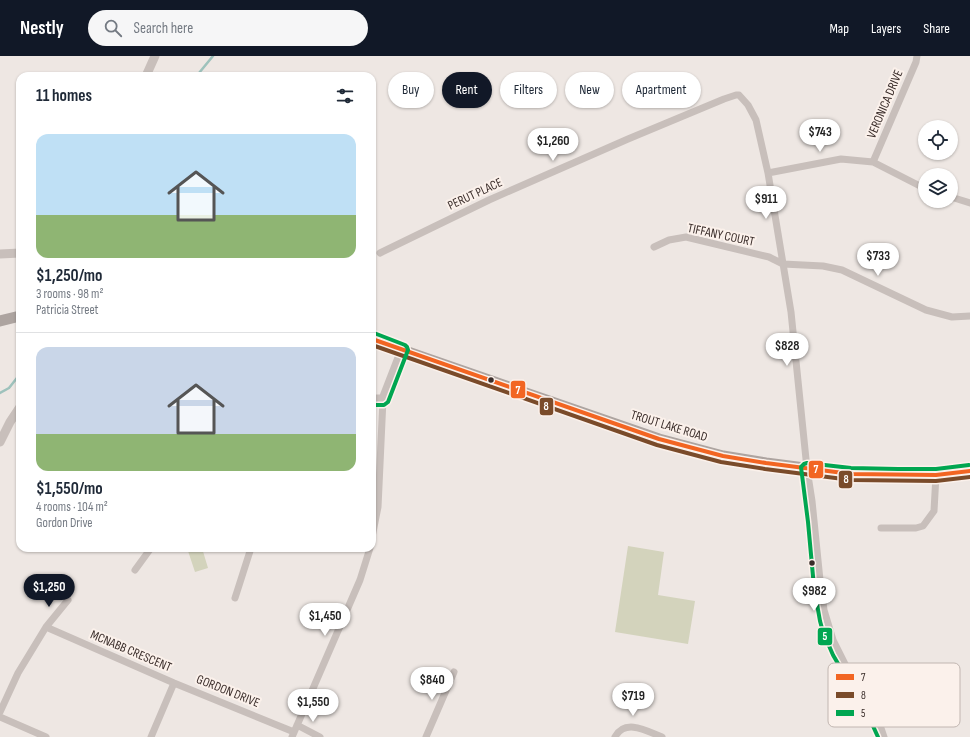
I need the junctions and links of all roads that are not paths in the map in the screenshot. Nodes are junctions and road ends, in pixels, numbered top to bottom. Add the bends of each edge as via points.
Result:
1 (154, 56) edge
2 (917, 56) edge
3 (148, 72) edge
4 (873, 162) junction
5 (768, 173) junction
6 (918, 185) edge
7 (958, 199) edge
8 (969, 201) edge
9 (654, 247) dead end
10 (380, 253) dead end
11 (0, 254) edge
12 (16, 254) edge
13 (783, 264) junction
14 (970, 316) edge
15 (16, 317) edge
16 (3, 320) edge
17 (376, 340) edge
18 (402, 350) junction
19 (383, 398) junction
20 (376, 399) edge
21 (16, 413) edge
22 (0, 442) edge
23 (807, 469) junction
24 (970, 471) edge
25 (936, 475) junction
26 (376, 517) edge
27 (881, 528) dead end
28 (148, 552) edge
29 (249, 552) edge
30 (369, 552) edge
31 (135, 570) dead end
32 (235, 598) dead end
33 (68, 600) dead end
34 (46, 627) junction
35 (844, 663) edge
36 (454, 672) dead end
37 (174, 682) junction
38 (0, 712) edge
39 (0, 717) edge
40 (880, 727) edge
41 (294, 731) edge
42 (46, 737) edge
43 (151, 737) edge
44 (320, 737) edge
45 (426, 737) edge
46 (615, 737) edge
47 (662, 737) edge
48 (884, 737) edge

1 - 3 street
2 - 4 street, VERONICA DRIVE
4 - 5 street via 841,159
4 - 6 street
5 - 10 street, PERUT PLACE via 756,120 748,104 736,95 496,197
5 - 13 street
7 - 8 street
9 - 13 street, TIFFANY COURT via 669,240 686,237 769,258
11 - 12 street
13 - 14 street, TIFFANY COURT via 823,266 842,270 926,310 952,317
13 - 23 street via 791,312
15 - 16 main road
17 - 18 main road, TROUT LAKE ROAD
18 - 19 street
18 - 23 main road, TROUT LAKE ROAD via 659,439 723,456
19 - 20 street
19 - 26 street
21 - 22 street
23 - 25 main road, TROUT LAKE ROAD via 851,474
23 - 35 street via 824,610 833,640
24 - 25 main road, TROUT LAKE ROAD
25 - 27 street via 934,511 923,526
28 - 31 street
29 - 32 street
30 - 41 street via 360,580
33 - 34 street
34 - 37 street, MCNABB CRESCENT
34 - 38 street via 18,673
36 - 45 street
37 - 41 street, GORDON DRIVE
37 - 43 street, MCNABB CRESCENT
39 - 42 street
40 - 48 street
41 - 44 street, GORDON DRIVE
46 - 47 street via 620,729 628,726

